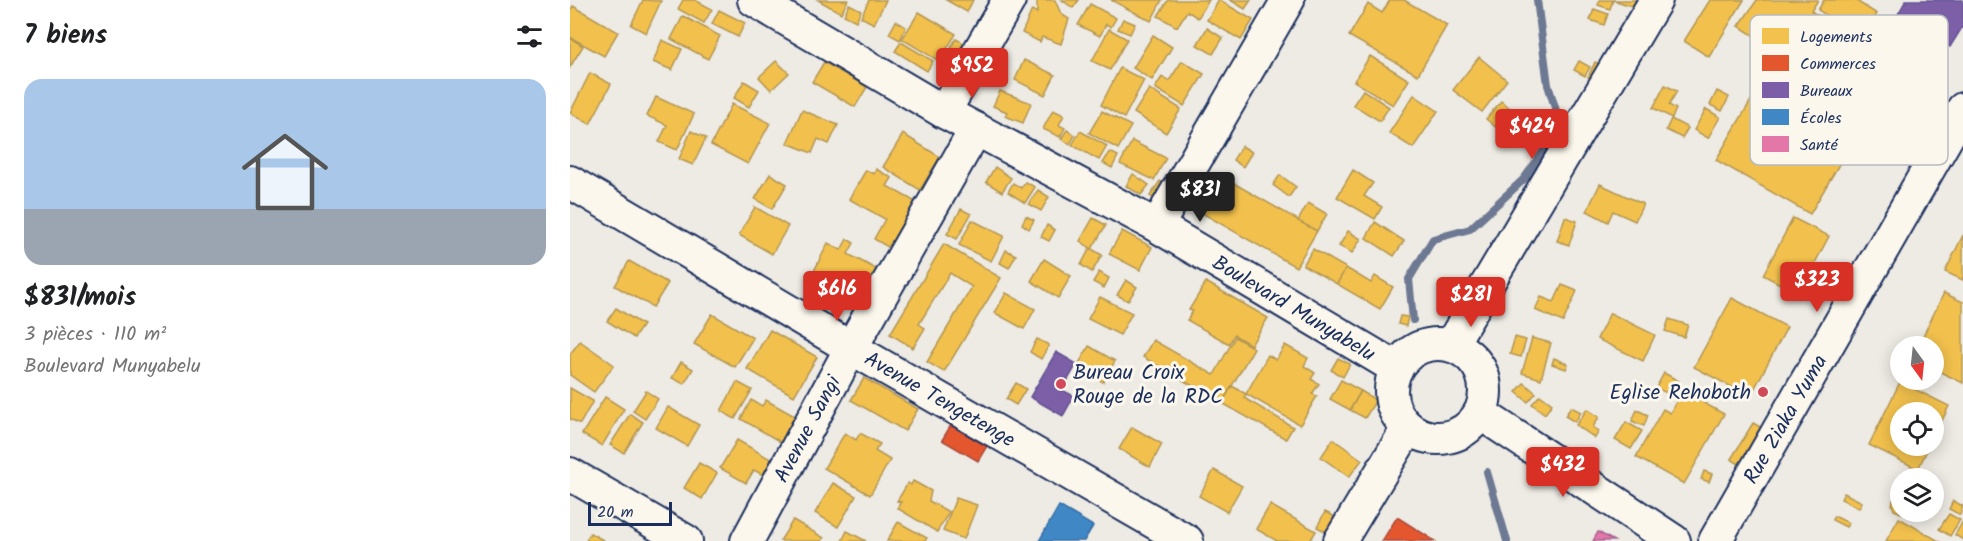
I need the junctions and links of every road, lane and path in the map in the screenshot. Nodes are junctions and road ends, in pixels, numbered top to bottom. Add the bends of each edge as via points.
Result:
1 (755, 0) edge
2 (1009, 0) edge
3 (1288, 0) edge
4 (1656, 0) edge
5 (1963, 109) edge
6 (944, 112) junction
7 (976, 129) junction
8 (1948, 135) edge
9 (1931, 165) edge
10 (570, 182) edge
11 (1157, 226) junction
12 (1451, 345) junction
13 (851, 348) junction
14 (1396, 368) junction
15 (1480, 413) junction
16 (1408, 428) junction
17 (570, 474) edge
18 (686, 541) edge
19 (747, 541) edge
20 (1187, 541) edge
21 (1340, 541) edge
22 (1674, 541) edge
23 (1715, 541) edge

1 - 6 street, Boulevard Munyabelu
2 - 6 street
3 - 11 street
4 - 12 street
5 - 8 street, Rue Ziaka Yuma
6 - 7 street, Boulevard Munyabelu
7 - 11 street, Boulevard Munyabelu
7 - 13 street, Avenue Sangi
9 - 23 street, Rue Ziaka Yuma
10 - 13 street, Avenue Tengetenge
11 - 14 street, Boulevard Munyabelu
12 - 14 street via 1435,343 1419,348
12 - 15 street via 1469,355 1482,372 1485,393
13 - 19 street, Avenue Sangi
13 - 20 street, Avenue Tengetenge
14 - 16 street via 1390,384 1391,400 1397,416
15 - 16 street via 1466,429 1447,438 1426,437
15 - 22 street
16 - 21 street
17 - 18 street

